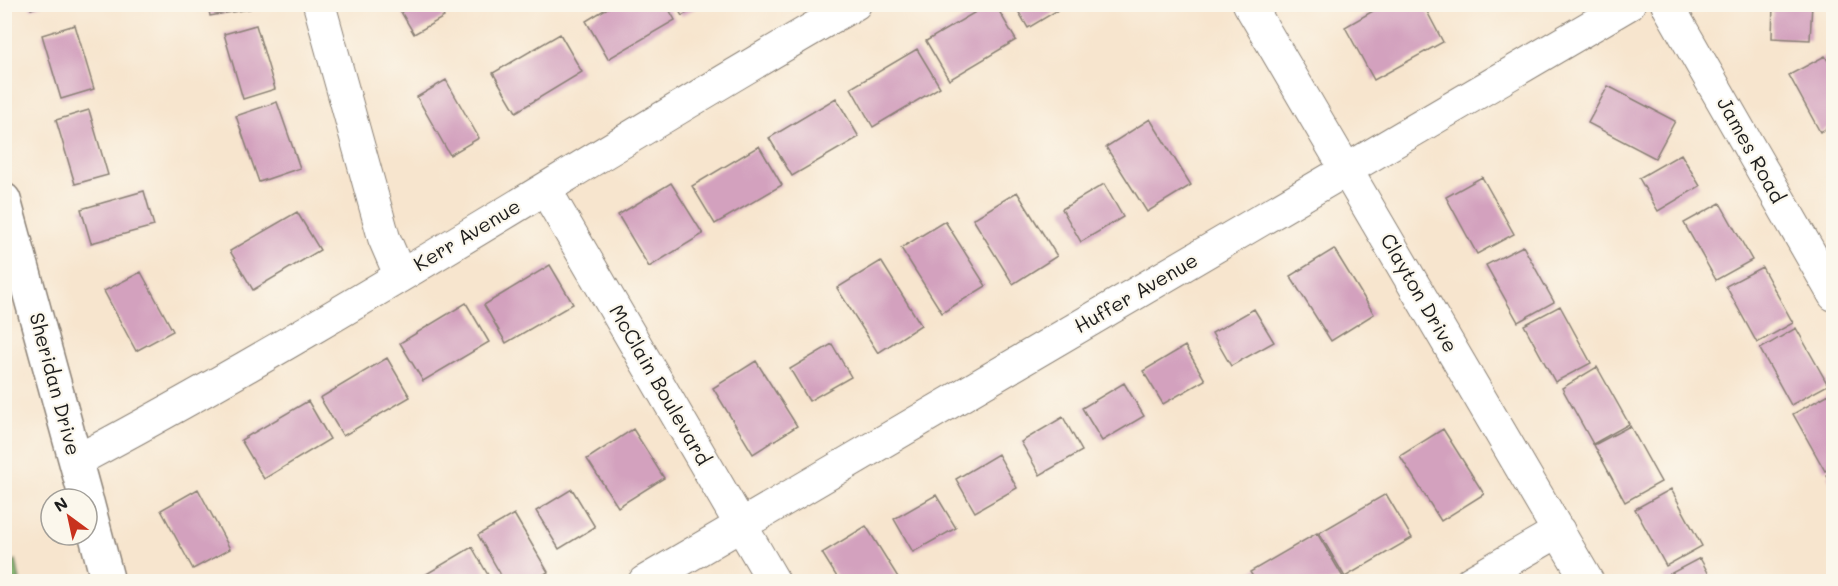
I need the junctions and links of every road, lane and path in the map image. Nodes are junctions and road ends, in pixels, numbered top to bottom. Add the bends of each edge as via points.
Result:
1 (320, 4) edge
2 (855, 4) edge
3 (1249, 4) edge
4 (1629, 4) edge
5 (1667, 4) edge
6 (1347, 170) junction
7 (545, 189) junction
8 (4, 200) edge
9 (400, 275) junction
10 (1833, 295) edge
11 (76, 461) junction
12 (83, 487) edge
13 (741, 524) junction
14 (1559, 531) junction
15 (99, 547) edge
16 (108, 582) edge
17 (644, 582) edge
18 (774, 582) edge
19 (1471, 582) edge
20 (1588, 582) edge

1 - 9 street via 384,238
2 - 7 street, Kerr Avenue
3 - 6 street, Clayton Drive
4 - 6 street, Huffer Avenue
5 - 10 street, James Road
6 - 13 street, Huffer Avenue
6 - 14 street, Clayton Drive
7 - 9 street, Kerr Avenue
7 - 13 street, McClain Boulevard
8 - 11 street, Sheridan Drive
9 - 11 street, Kerr Avenue
11 - 12 street, Sheridan Drive
13 - 17 street, Huffer Avenue
13 - 18 street, McClain Boulevard
14 - 19 street
14 - 20 street, Clayton Drive
15 - 16 street, Sheridan Drive

